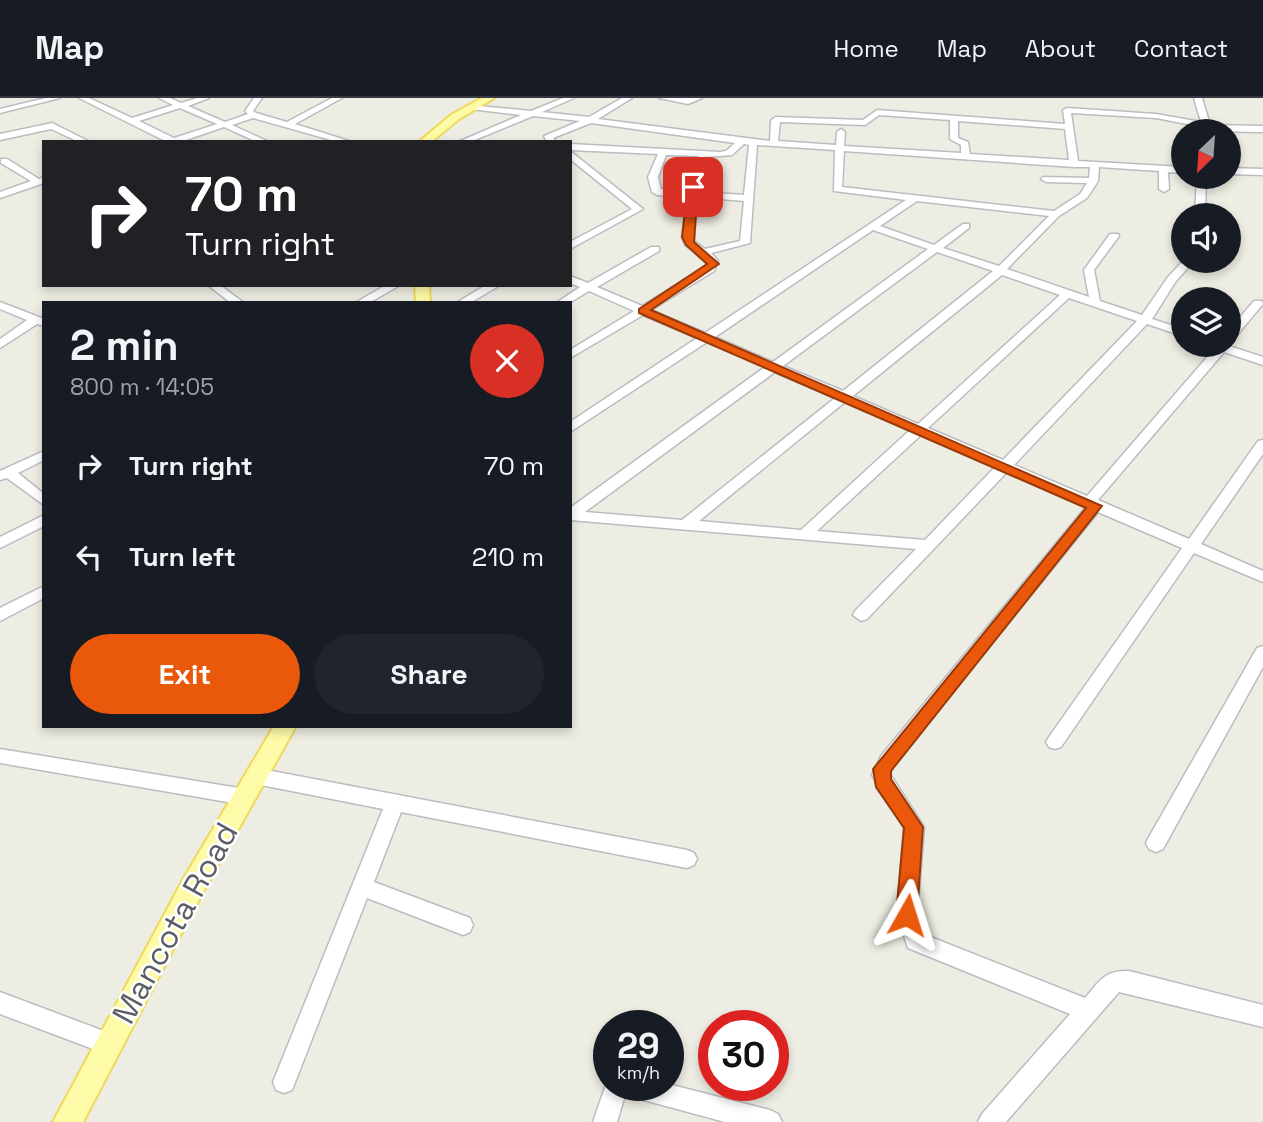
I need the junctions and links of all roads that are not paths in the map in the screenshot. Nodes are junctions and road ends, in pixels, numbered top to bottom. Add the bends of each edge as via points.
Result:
1 (55, 98) edge
2 (83, 98) edge
3 (163, 98) edge
4 (205, 98) edge
5 (244, 98) edge
6 (338, 98) edge
7 (489, 98) edge
8 (570, 98) edge
9 (628, 98) edge
10 (663, 98) edge
11 (698, 98) edge
12 (1198, 98) edge
13 (256, 100) edge
14 (180, 106) junction
15 (471, 107) junction
16 (0, 111) edge
17 (532, 114) junction
18 (253, 115) junction
19 (954, 118) junction
20 (1171, 119) edge
21 (1204, 119) edge
22 (590, 120) junction
23 (131, 121) junction
24 (224, 124) junction
25 (288, 125) junction
26 (1070, 127) junction
27 (1241, 129) edge
28 (1263, 130) edge
29 (841, 132) dead end
30 (0, 137) edge
31 (82, 140) edge
32 (172, 140) edge
33 (177, 140) edge
34 (260, 140) edge
35 (337, 140) edge
36 (427, 140) edge
37 (467, 140) edge
38 (546, 140) edge
39 (741, 142) junction
40 (753, 143) junction
41 (774, 144) junction
42 (572, 147) edge
43 (840, 149) junction
44 (663, 152) junction
45 (703, 154) junction
46 (725, 154) junction
47 (572, 156) edge
48 (751, 157) junction
49 (967, 157) junction
50 (4, 161) dead end
51 (1074, 164) junction
52 (1095, 166) junction
53 (1164, 170) junction
54 (1171, 170) edge
55 (1241, 172) edge
56 (1263, 173) edge
57 (1046, 179) dead end
58 (41, 181) edge
59 (1093, 181) junction
60 (1164, 189) dead end
61 (657, 192) junction
62 (646, 194) dead end
63 (0, 195) edge
64 (635, 195) dead end
65 (692, 195) junction
66 (624, 197) junction
67 (747, 198) junction
68 (915, 198) junction
69 (878, 208) junction
70 (1056, 214) junction
71 (966, 226) dead end
72 (873, 227) junction
73 (1114, 236) dead end
74 (572, 245) edge
75 (655, 249) dead end
76 (936, 249) junction
77 (703, 252) junction
78 (1001, 270) junction
79 (1178, 273) edge
80 (572, 280) edge
81 (216, 287) edge
82 (373, 287) edge
83 (391, 287) edge
84 (491, 287) edge
85 (590, 287) junction
86 (382, 292) junction
87 (1067, 294) junction
88 (236, 301) edge
89 (364, 301) edge
90 (465, 301) edge
91 (565, 301) edge
92 (1095, 302) junction
93 (1258, 303) dead end
94 (0, 305) edge
95 (643, 311) junction
96 (1145, 320) junction
97 (39, 321) edge
98 (1241, 323) edge
99 (1171, 329) edge
100 (706, 338) junction
101 (0, 344) edge
102 (1241, 352) edge
103 (572, 354) edge
104 (1212, 357) edge
105 (1263, 361) edge
106 (771, 366) junction
107 (840, 398) junction
108 (572, 427) edge
109 (916, 430) junction
110 (1263, 444) edge
111 (42, 456) edge
112 (1002, 465) junction
113 (4, 474) edge
114 (42, 500) edge
115 (1092, 504) junction
116 (572, 514) edge
117 (572, 515) edge
118 (42, 521) edge
119 (685, 525) junction
120 (804, 535) junction
121 (0, 542) edge
122 (927, 545) junction
123 (1190, 545) junction
124 (1263, 577) edge
125 (42, 592) edge
126 (0, 615) edge
127 (861, 615) dead end
128 (1263, 652) edge
129 (284, 728) edge
130 (1055, 742) dead end
131 (0, 756) edge
132 (250, 787) junction
133 (395, 803) junction
134 (1156, 843) dead end
135 (687, 859) dead end
136 (360, 886) junction
137 (463, 925) dead end
138 (0, 1003) edge
139 (1087, 1010) junction
140 (1263, 1016) edge
141 (109, 1044) junction
142 (284, 1082) dead end
143 (684, 1100) edge
144 (611, 1101) edge
145 (67, 1122) edge
146 (605, 1122) edge
147 (770, 1122) edge
148 (990, 1122) edge

1 - 16 street
2 - 23 street
3 - 14 street
4 - 14 street
5 - 13 street
6 - 25 street
7 - 15 main road
8 - 17 street
9 - 22 street
10 - 11 street via 688,102
12 - 21 street
13 - 18 street via 249,111
14 - 23 street
14 - 24 street
15 - 17 street
15 - 36 main road
17 - 22 street
17 - 37 street
18 - 24 street
18 - 25 street
19 - 26 street
19 - 41 street via 880,112 866,123 781,118 775,121
19 - 49 street via 954,139 965,144
20 - 26 street via 1071,110 1066,112
22 - 38 street
22 - 39 street
23 - 32 street
24 - 33 street
24 - 34 street
25 - 35 street
26 - 51 street
27 - 28 street
29 - 43 street
30 - 31 street via 52,126
39 - 40 street
39 - 46 street
40 - 41 street
40 - 48 street
41 - 43 street
42 - 44 street
43 - 49 street
43 - 69 street via 837,189
44 - 45 street
44 - 61 street via 653,177
45 - 46 street
45 - 65 street
46 - 48 street
47 - 66 street
48 - 67 street
49 - 51 street
50 - 58 street
51 - 52 street
52 - 53 street
52 - 59 street
53 - 54 street
53 - 60 street
55 - 56 street
57 - 59 street
58 - 63 street
59 - 70 street via 1081,198
61 - 62 street
61 - 65 street
64 - 66 street
65 - 67 street
65 - 77 street via 687,237
66 - 74 street via 636,205 636,211
67 - 77 street via 745,243
68 - 69 street
68 - 69 street
68 - 70 street
69 - 72 street
70 - 78 street
71 - 76 street
72 - 76 street
72 - 100 street
73 - 92 street via 1089,270
75 - 85 street
76 - 78 street
76 - 106 street
77 - 95 street via 713,261 712,267
78 - 87 street
78 - 107 street
79 - 96 street
80 - 85 street
81 - 88 street
82 - 86 street
83 - 86 street
84 - 90 street
85 - 91 street
85 - 95 street
86 - 89 street
87 - 92 street
87 - 109 street
92 - 96 street
93 - 98 street
94 - 97 street
95 - 100 street
95 - 103 street
96 - 99 street
96 - 112 street
97 - 101 street
100 - 106 street
100 - 108 street
102 - 105 street
104 - 115 street
106 - 107 street
106 - 116 street
107 - 109 street
107 - 119 street
109 - 112 street
109 - 120 street
110 - 123 street
111 - 113 street
112 - 115 street
112 - 122 street
113 - 114 street
115 - 123 street
115 - 139 street via 887,761 881,775 914,827 907,915 915,941
117 - 119 street
118 - 121 street
119 - 120 street
120 - 122 street
122 - 127 street
123 - 124 street
123 - 130 street
125 - 126 street
128 - 134 street
129 - 132 main road, Mancota Road
131 - 132 street
132 - 133 street
132 - 141 main road, Mancota Road
133 - 135 street
133 - 136 street
136 - 137 street
136 - 142 street
138 - 141 street
139 - 140 street via 1107,986 1121,981
139 - 148 street
141 - 145 main road, Mancota Road
143 - 147 street
144 - 146 street

